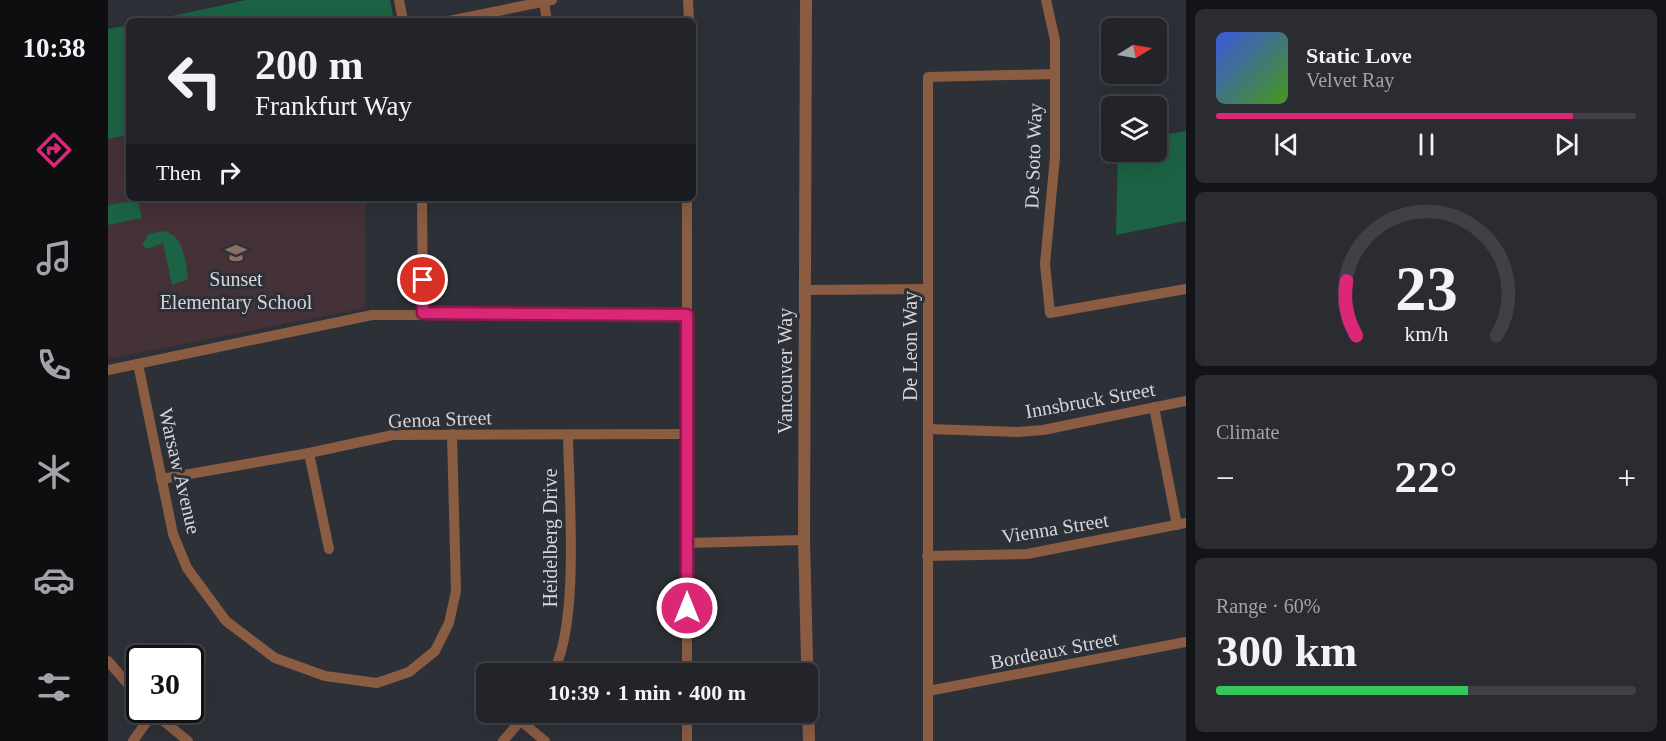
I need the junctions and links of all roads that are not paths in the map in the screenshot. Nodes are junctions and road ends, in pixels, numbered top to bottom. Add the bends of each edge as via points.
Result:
1 (399, 0) edge
2 (688, 0) edge
3 (806, 0) edge
4 (1046, 0) edge
5 (548, 1) edge
6 (402, 18) edge
7 (464, 18) edge
8 (548, 18) edge
9 (689, 18) edge
10 (1053, 74) junction
11 (422, 201) edge
12 (687, 201) edge
13 (928, 289) junction
14 (1186, 289) edge
15 (805, 290) junction
16 (423, 313) junction
17 (687, 315) junction
18 (138, 364) junction
19 (108, 370) edge
20 (1186, 400) edge
21 (1154, 407) junction
22 (928, 429) junction
23 (452, 434) junction
24 (687, 434) junction
25 (568, 437) junction
26 (309, 453) junction
27 (161, 479) junction
28 (1182, 524) edge
29 (804, 540) junction
30 (687, 543) junction
31 (329, 549) dead end
32 (927, 556) junction
33 (1186, 642) edge
34 (108, 661) edge
35 (558, 663) edge
36 (687, 663) edge
37 (126, 682) edge
38 (928, 691) junction
39 (144, 723) edge
40 (166, 723) edge
41 (520, 723) edge
42 (530, 723) edge
43 (687, 723) edge
44 (133, 741) edge
45 (188, 741) edge
46 (503, 741) edge
47 (545, 741) edge
48 (687, 741) edge
49 (808, 741) edge
50 (928, 741) edge

1 - 6 street
2 - 9 street
3 - 15 street, Vancouver Way
4 - 10 street, De Soto Way via 1055,40
5 - 7 street
5 - 8 street
10 - 13 street, De Leon Way via 928,77
10 - 14 street, De Soto Way via 1055,157 1045,264 1050,313
11 - 16 street
12 - 17 street
13 - 15 street
13 - 22 street, De Leon Way
15 - 29 street, Vancouver Way
16 - 17 street
16 - 18 street via 372,315
17 - 24 street
18 - 19 street
18 - 27 street, Warsaw Avenue
20 - 21 street, Innsbruck Street
21 - 22 street, Innsbruck Street via 1043,430
21 - 28 street
22 - 32 street, De Leon Way
23 - 25 street, Genoa Street
23 - 26 street, Genoa Street via 393,435
23 - 27 street, Warsaw Avenue via 456,591 449,623 435,651 410,672 377,682 325,676 275,658 226,621 187,568 172,534
24 - 25 street, Genoa Street
24 - 30 street
25 - 35 street, Heidelberg Drive via 569,606
26 - 27 street, Genoa Street
26 - 31 street
28 - 32 street, Vienna Street via 1027,554
29 - 30 street
29 - 49 street, Vancouver Way
30 - 36 street
32 - 38 street, De Leon Way
33 - 38 street, Bordeaux Street
34 - 37 street
38 - 50 street, De Leon Way
39 - 44 street
40 - 45 street
41 - 46 street
42 - 47 street
43 - 48 street

